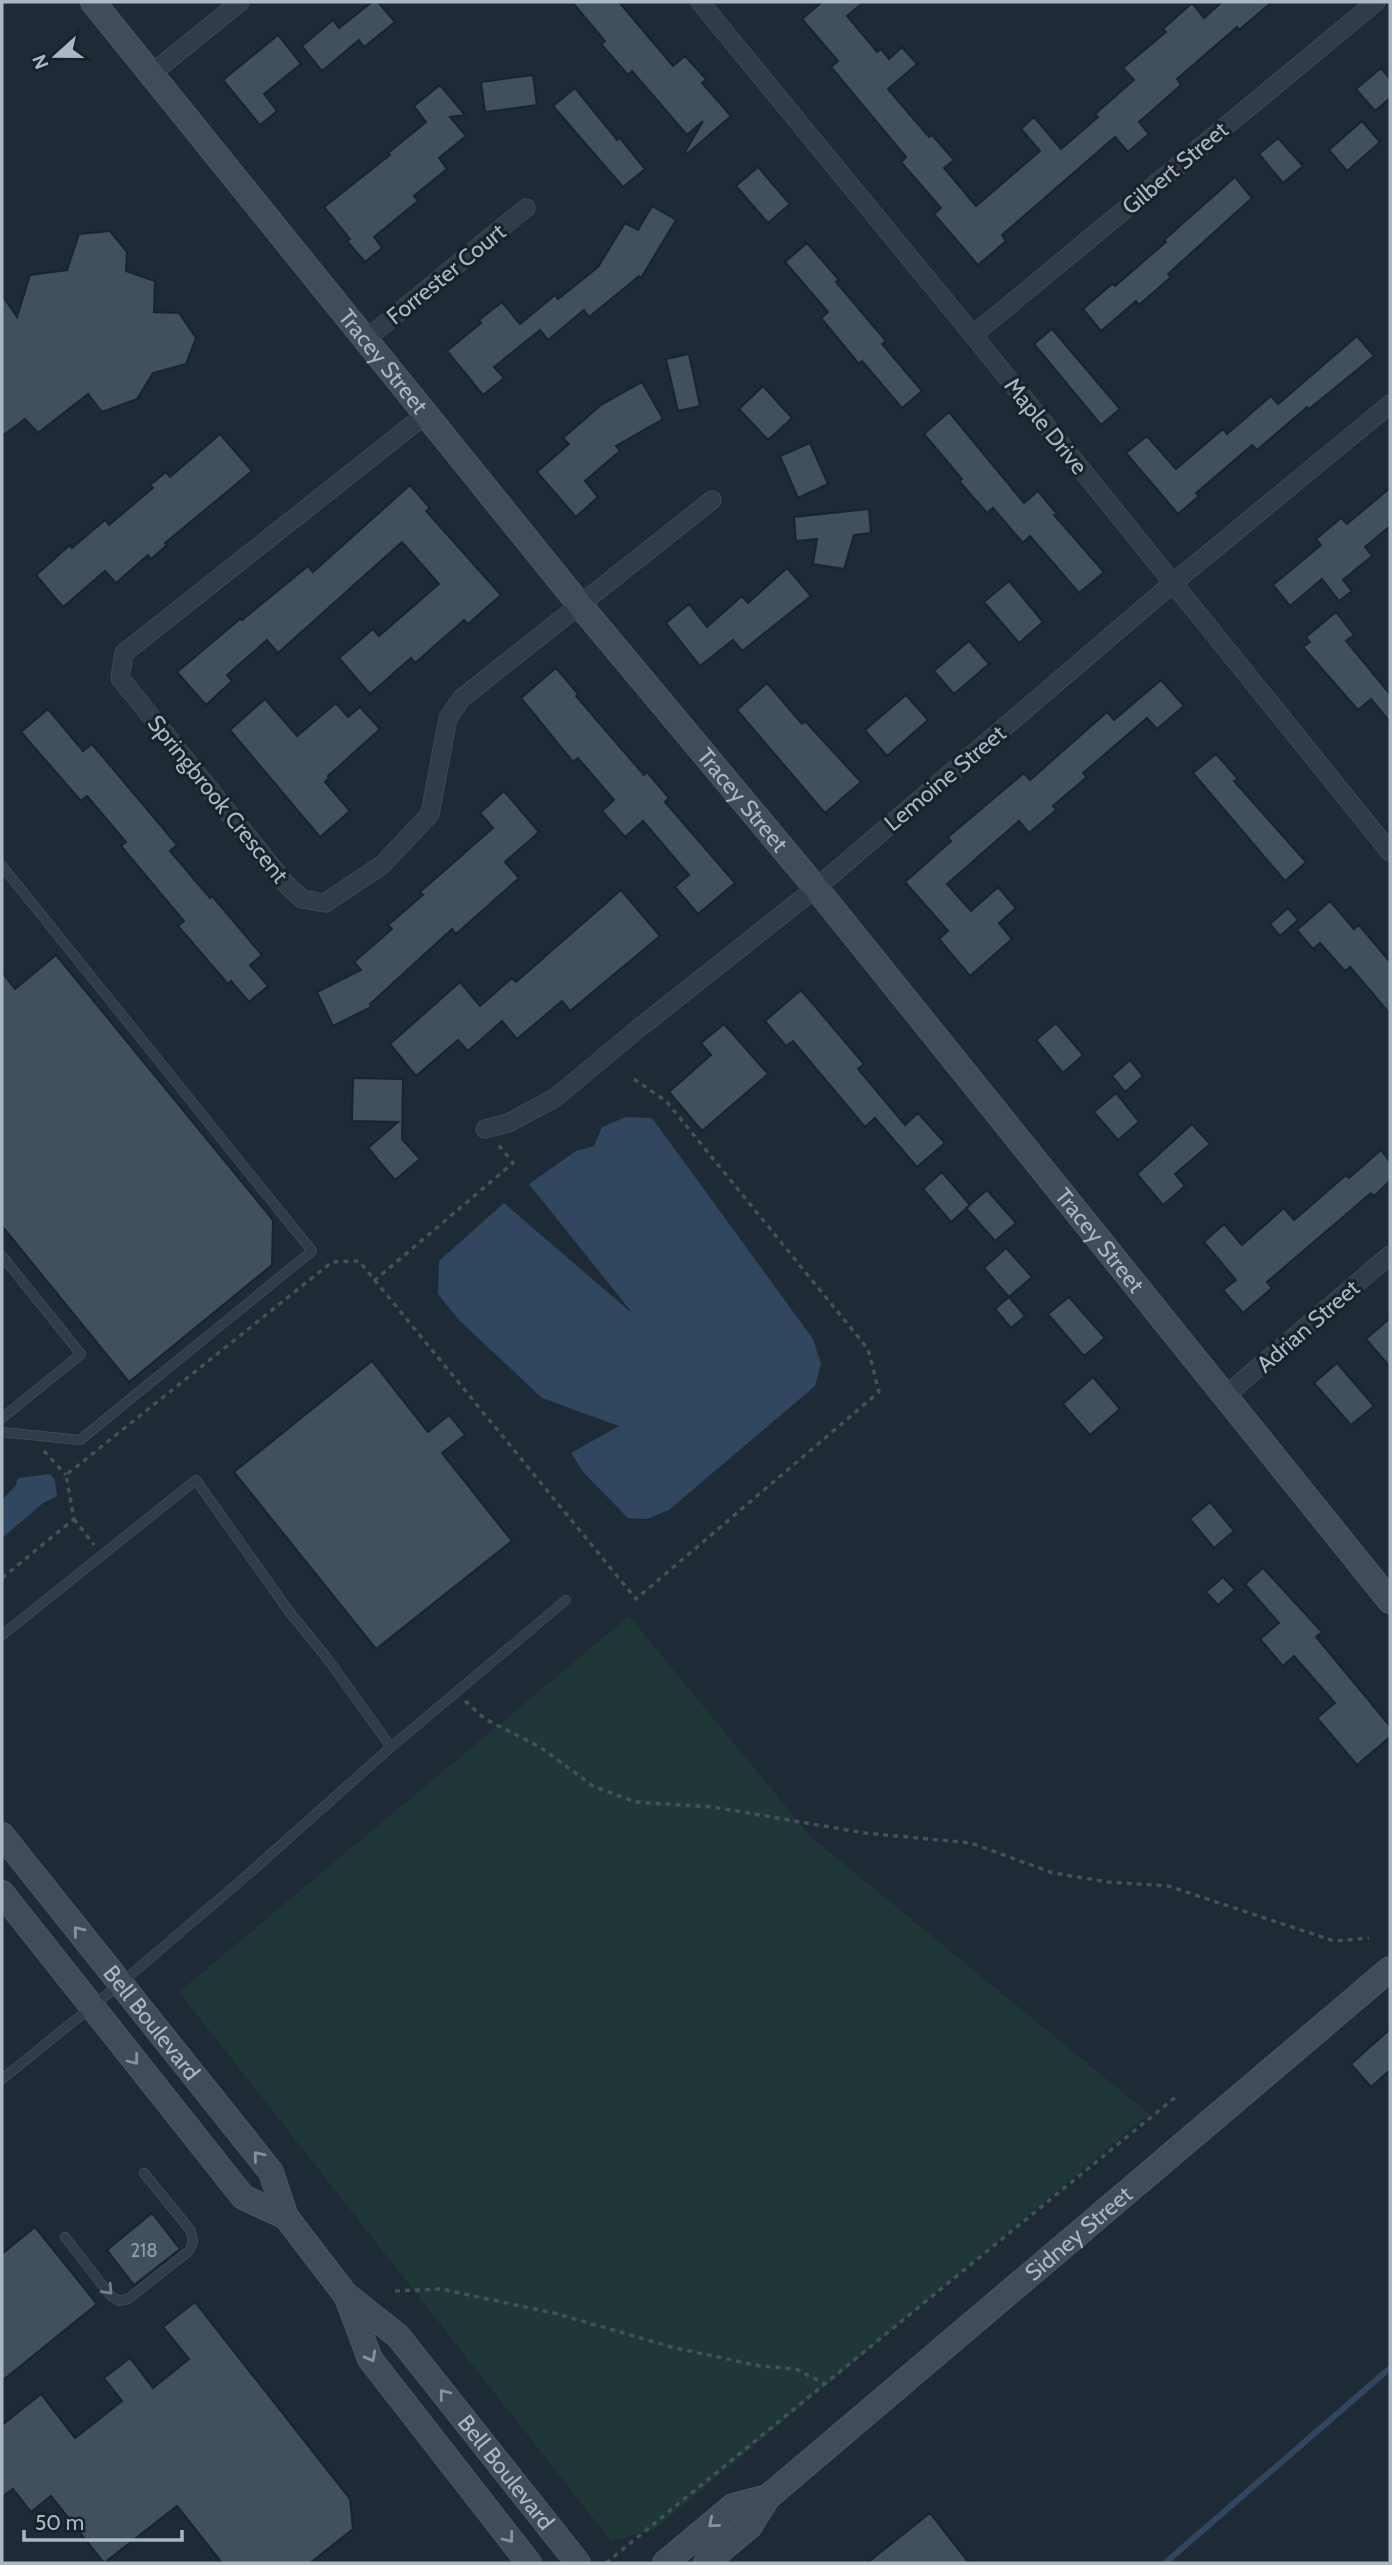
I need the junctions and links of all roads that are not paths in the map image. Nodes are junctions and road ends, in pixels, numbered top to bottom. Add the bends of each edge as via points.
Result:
1 (93, 2) edge
2 (240, 2) edge
3 (700, 2) edge
4 (1376, 2) edge
5 (151, 74) junction
6 (526, 208) dead end
7 (973, 335) junction
8 (365, 340) junction
9 (1390, 404) edge
10 (426, 414) junction
11 (712, 500) dead end
12 (1173, 583) junction
13 (579, 604) junction
14 (1390, 852) edge
15 (2, 866) edge
16 (816, 888) junction
17 (485, 1129) road end
18 (1390, 1255) edge
19 (2, 1256) edge
20 (1226, 1396) junction
21 (2, 1418) edge
22 (2, 1432) edge
23 (566, 1600) dead end
24 (1390, 1601) edge
25 (2, 1635) edge
26 (391, 1747) junction
27 (2, 1835) edge
28 (2, 1893) edge
29 (1390, 1969) edge
30 (120, 1984) junction
31 (92, 2006) junction
32 (2, 2079) edge
33 (144, 2173) dead end
34 (286, 2217) junction
35 (65, 2237) dead end
36 (345, 2294) junction
37 (768, 2497) junction
38 (529, 2563) edge
39 (578, 2563) edge
40 (666, 2563) edge
41 (706, 2563) edge

1 - 5 main road, Tracey Street
2 - 5 street
3 - 7 street, Maple Drive
4 - 7 street, Gilbert Street
5 - 8 main road, Tracey Street
6 - 8 street, Forrester Court
7 - 12 street, Maple Drive
8 - 10 main road, Tracey Street
9 - 12 street, Lemoine Street
10 - 13 main road, Tracey Street
10 - 13 street, Springbrook Crescent via 124,653 120,678 285,883 302,899 325,903 382,865 430,814 448,718 462,698
11 - 13 street, Springbrook Crescent
12 - 14 street, Maple Drive
12 - 16 street, Lemoine Street
13 - 16 main road, Tracey Street
15 - 22 lane via 312,1251 80,1440
16 - 17 street, Lemoine Street via 555,1098 508,1123
16 - 20 main road, Tracey Street
18 - 20 street, Adrian Street
19 - 21 lane via 81,1353
20 - 24 main road, Tracey Street
23 - 26 lane
25 - 26 lane via 196,1480
26 - 30 lane
30 -> 27 main road, Bell Boulevard
28 - 31 main road, Bell Boulevard
29 - 37 main road, Sidney Street
30 - 31 lane
34 -> 30 main road, Bell Boulevard via 271,2172
31 - 32 lane
31 -> 34 main road, Bell Boulevard via 243,2197
35 -> 33 lane via 119,2301 128,2299 189,2251 191,2231
34 - 36 main road, Bell Boulevard
36 -> 38 main road, Bell Boulevard via 370,2359
39 -> 36 main road, Bell Boulevard via 398,2336
37 -> 40 main road, Sidney Street via 733,2506
37 - 41 main road, Sidney Street via 750,2526

